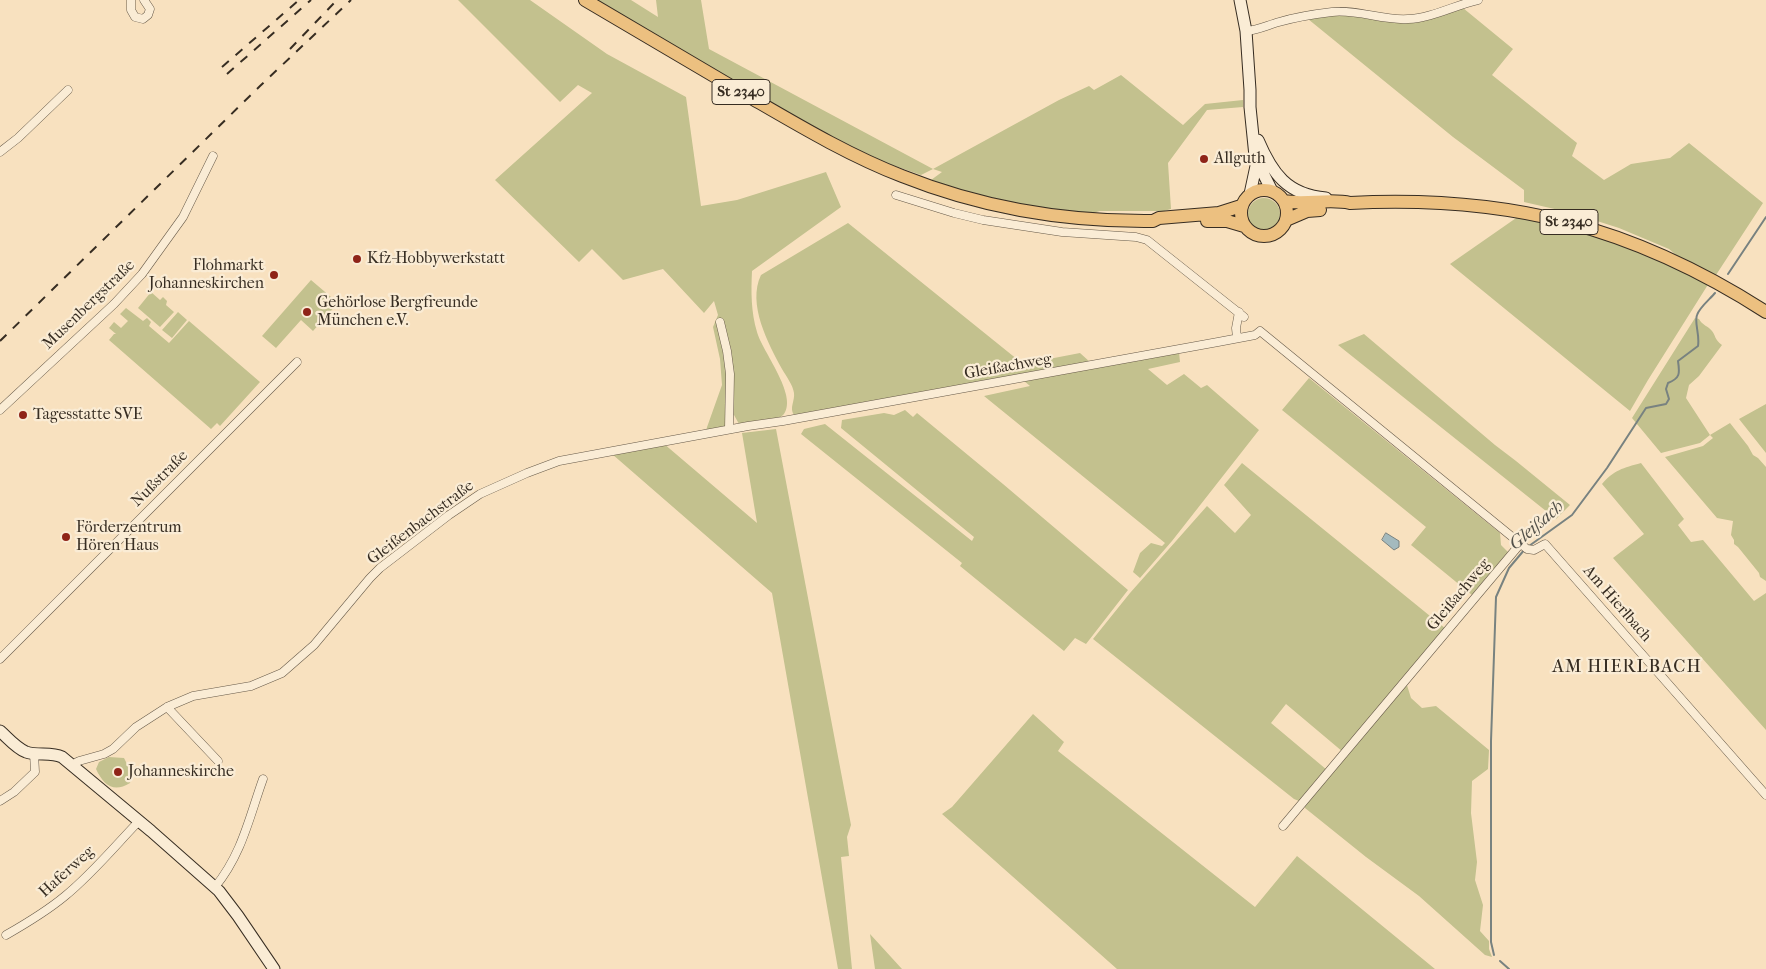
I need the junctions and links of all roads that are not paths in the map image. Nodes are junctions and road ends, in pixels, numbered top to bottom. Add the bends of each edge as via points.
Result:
1 (130, 0) edge
2 (144, 0) edge
3 (585, 0) edge
4 (1478, 0) edge
5 (1242, 3) edge
6 (1246, 31) junction
7 (68, 90) dead end
8 (1250, 90) junction
9 (1258, 140) junction
10 (0, 152) edge
11 (213, 156) dead end
12 (1272, 191) junction
13 (896, 194) dead end
14 (1250, 194) junction
15 (1284, 201) junction
16 (1346, 202) junction
17 (1242, 206) junction
18 (1286, 220) junction
19 (1153, 221) junction
20 (1244, 226) junction
21 (1766, 312) edge
22 (720, 322) dead end
23 (1237, 338) junction
24 (297, 362) dead end
25 (0, 410) edge
26 (783, 421) joint
27 (729, 429) junction
28 (1524, 546) junction
29 (0, 659) edge
30 (167, 707) junction
31 (0, 731) edge
32 (34, 753) junction
33 (218, 761) dead end
34 (72, 765) junction
35 (263, 779) dead end
36 (1766, 795) edge
37 (0, 801) edge
38 (139, 821) junction
39 (1283, 826) dead end
40 (215, 887) junction
41 (6, 935) dead end
42 (274, 969) edge

1 - 2 street via 135,18 143,18 148,16 150,9
3 - 19 main road, St 2340 via 824,140 901,176 987,203 1032,212 1097,220
4 - 6 street via 1407,20 1333,12
5 - 6 street
6 - 8 street
7 - 10 street
8 - 9 street
8 - 14 street via 1256,166
9 - 12 street via 1264,175
9 - 16 street via 1272,170 1291,188
11 - 25 street, Musenbergstraße via 183,217 142,274
12 - 14 main road
12 - 15 main road
13 - 23 street via 983,220 1147,240 1242,315 1236,328
14 - 17 main road
15 - 16 main road, St 2340 via 1305,204
15 - 18 main road
16 - 18 main road, St 2340 via 1343,207 1307,211
16 - 21 main road, St 2340 via 1410,201 1470,205 1531,213 1577,224 1673,259
17 - 19 main road, St 2340 via 1219,213
17 - 20 main road
18 - 20 main road, St 2340 via 1276,234 1267,237 1258,236
19 - 20 main road, St 2340 via 1221,221
22 - 27 street via 730,374
23 - 26 street, Gleißachweg
23 - 28 street, Gleißachweg via 1260,331 1266,334
24 - 29 street, Nußstraße
26 - 27 street, Gleißenbachstraße
27 - 30 street, Gleißenbachstraße via 559,461 480,494 380,568 314,645 282,674 251,686 193,696
28 - 36 street, Am Hierlbach via 1532,551 1545,544 1551,550
28 - 39 street, Gleißachweg
30 - 33 street
30 - 34 street, Gleißenbachstraße via 136,727 113,749
31 - 32 street via 19,748
32 - 34 street via 57,754
32 - 37 street via 35,772
34 - 38 street
35 - 40 street via 237,855
38 - 40 street
38 - 41 street, Haferweg via 64,898
40 - 42 street

